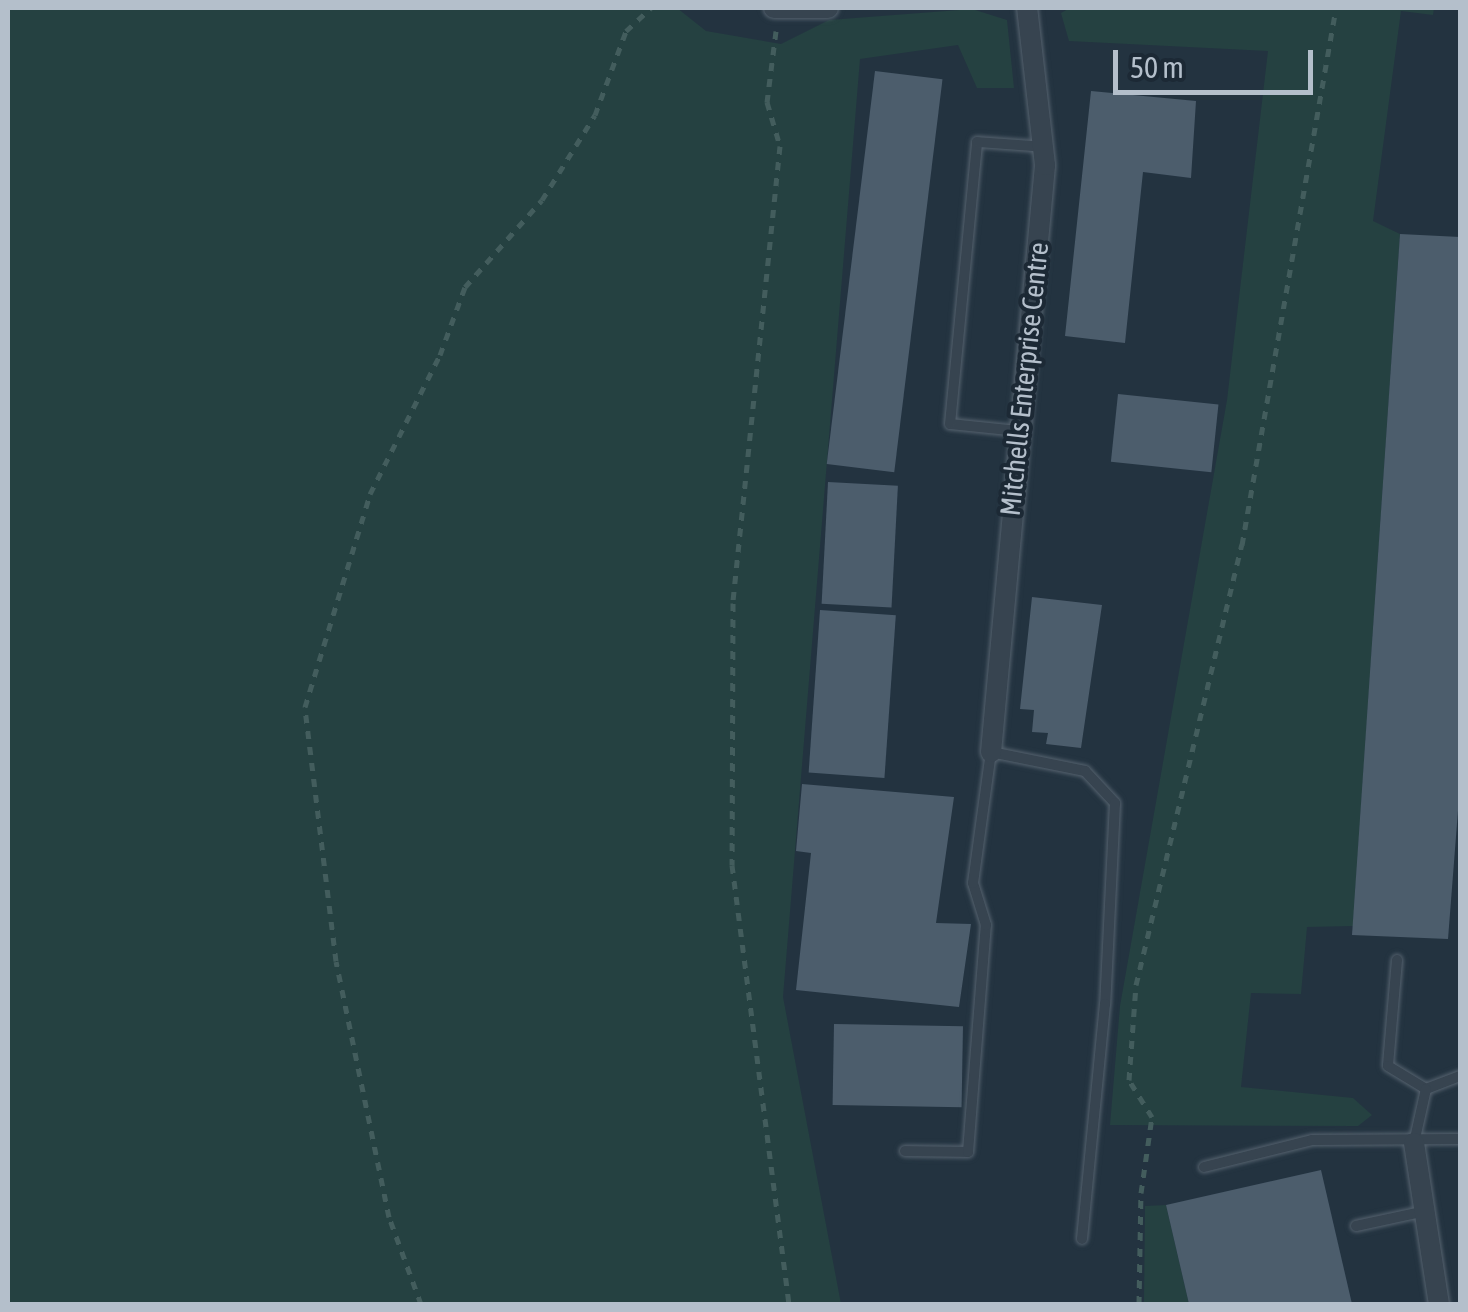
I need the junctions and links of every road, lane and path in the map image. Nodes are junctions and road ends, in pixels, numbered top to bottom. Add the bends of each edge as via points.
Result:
1 (651, 8) edge
2 (776, 8) edge
3 (828, 8) edge
4 (1027, 8) edge
5 (1336, 8) edge
6 (1045, 147) junction
7 (1018, 431) junction
8 (990, 752) junction
9 (1397, 960) dead end
10 (1460, 1076) edge
11 (1426, 1089) junction
12 (1460, 1139) edge
13 (1414, 1144) junction
14 (906, 1151) dead end
15 (1204, 1167) dead end
16 (1421, 1212) junction
17 (1356, 1226) dead end
18 (1082, 1239) dead end
19 (421, 1304) edge
20 (790, 1304) edge
21 (1138, 1304) edge
22 (1439, 1304) edge

1 - 19 path via 626,31 595,115 542,200 465,286 440,356 370,494 305,707 336,961 390,1217
2 - 3 street
2 - 20 path via 767,102 780,146 733,604 732,865 780,1269
4 - 6 street, Mitchells Enterprise Centre
5 - 21 path via 1242,545 1136,986 1129,1080 1152,1118 1141,1193
6 - 7 street, Mitchells Enterprise Centre
6 - 7 lane via 978,142 950,424
7 - 8 street, Mitchells Enterprise Centre
8 - 14 lane via 973,883 986,925 968,1152
8 - 18 lane via 1085,771 1116,803
9 - 11 lane via 1388,1066
10 - 11 lane
11 - 13 lane
12 - 13 lane
13 - 15 lane via 1312,1140
13 - 16 street
16 - 17 lane
16 - 22 street

